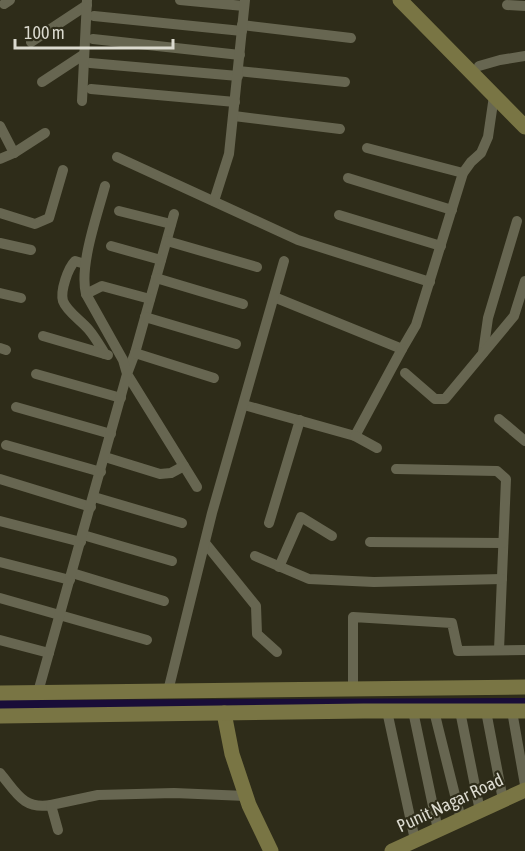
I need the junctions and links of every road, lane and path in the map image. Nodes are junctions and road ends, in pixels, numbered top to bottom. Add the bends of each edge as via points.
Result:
1 (180, 0) edge
2 (400, 0) edge
3 (414, 0) edge
4 (87, 2) edge
5 (244, 3) edge
6 (507, 5) dead end
7 (525, 6) edge
8 (94, 16) dead end
9 (242, 28) junction
10 (351, 38) dead end
11 (93, 39) dead end
12 (31, 42) dead end
13 (240, 55) junction
14 (525, 56) edge
15 (87, 59) junction
16 (479, 66) junction
17 (238, 74) junction
18 (42, 81) dead end
19 (345, 82) dead end
20 (91, 89) dead end
21 (494, 96) junction
22 (82, 101) dead end
23 (235, 102) junction
24 (525, 113) edge
25 (234, 116) junction
26 (0, 126) edge
27 (525, 127) edge
28 (340, 129) dead end
29 (45, 133) dead end
30 (367, 148) dead end
31 (14, 153) junction
32 (117, 158) dead end
33 (0, 159) edge
34 (63, 171) dead end
35 (463, 173) junction
36 (348, 178) dead end
37 (105, 186) dead end
38 (214, 201) junction
39 (452, 210) junction
40 (119, 212) dead end
41 (0, 213) edge
42 (339, 215) dead end
43 (518, 221) dead end
44 (166, 241) junction
45 (0, 243) edge
46 (111, 246) dead end
47 (441, 246) junction
48 (31, 250) dead end
49 (161, 260) junction
50 (284, 261) dead end
51 (86, 264) junction
52 (258, 267) dead end
53 (156, 279) junction
54 (525, 281) edge
55 (430, 282) junction
56 (0, 293) edge
57 (86, 294) junction
58 (274, 297) junction
59 (21, 298) dead end
60 (150, 299) junction
61 (243, 304) dead end
62 (145, 317) junction
63 (43, 336) dead end
64 (236, 344) dead end
65 (402, 349) junction
66 (135, 353) junction
67 (483, 353) junction
68 (105, 354) junction
69 (123, 360) junction
70 (405, 373) dead end
71 (36, 374) dead end
72 (127, 374) junction
73 (214, 378) dead end
74 (121, 398) junction
75 (244, 405) junction
76 (16, 407) dead end
77 (499, 419) dead end
78 (300, 420) junction
79 (111, 434) junction
80 (355, 436) junction
81 (525, 441) edge
82 (6, 445) dead end
83 (377, 448) dead end
84 (105, 457) junction
85 (184, 466) junction
86 (396, 469) dead end
87 (100, 472) junction
88 (0, 479) edge
89 (197, 488) dead end
90 (92, 502) junction
91 (0, 521) edge
92 (182, 523) dead end
93 (269, 523) dead end
94 (332, 536) dead end
95 (82, 538) junction
96 (370, 542) dead end
97 (205, 543) junction
98 (503, 543) junction
99 (255, 556) dead end
100 (0, 561) edge
101 (172, 561) dead end
102 (279, 567) junction
103 (71, 577) junction
104 (502, 579) junction
105 (0, 598) edge
106 (164, 601) dead end
107 (60, 615) junction
108 (0, 640) edge
109 (147, 640) dead end
110 (499, 650) junction
111 (525, 650) edge
112 (277, 652) dead end
113 (49, 653) junction
114 (525, 687) edge
115 (353, 689) junction
116 (168, 691) junction
117 (38, 692) junction
118 (0, 693) edge
119 (387, 711) junction
120 (413, 711) junction
121 (434, 711) junction
122 (460, 711) junction
123 (486, 711) junction
124 (518, 711) edge
125 (224, 713) junction
126 (0, 716) edge
127 (39, 716) junction
128 (0, 773) edge
129 (525, 785) edge
130 (525, 790) edge
131 (246, 796) junction
132 (503, 800) junction
133 (51, 805) junction
134 (480, 811) junction
135 (461, 819) junction
136 (58, 830) dead end
137 (438, 830) junction
138 (415, 840) junction
139 (271, 851) edge
140 (392, 851) edge

1 - 5 street
2 - 21 street
3 - 16 street
4 - 12 street
4 - 15 street
5 - 9 street
6 - 7 street
8 - 9 street
9 - 10 street
9 - 13 street
11 - 13 street
13 - 17 street
14 - 16 street
15 - 17 street
15 - 18 street
15 - 22 street
16 - 24 street
17 - 19 street
17 - 23 street
20 - 23 street
21 - 27 street
21 - 35 street via 482,153
23 - 25 street
25 - 28 street
25 - 38 street via 229,154
26 - 31 street
29 - 31 street
30 - 35 street
31 - 33 street
32 - 38 street
34 - 41 street via 49,218 35,224
35 - 39 street
36 - 39 street
37 - 51 street
38 - 55 street via 298,240
39 - 47 street
40 - 44 street via 173,219
42 - 47 street
43 - 67 street via 488,318
44 - 49 street
44 - 52 street
45 - 48 street
46 - 49 street
47 - 55 street
49 - 53 street
50 - 58 street
51 - 57 street
51 - 68 street via 73,263 67,272 62,299 91,331
53 - 60 street
53 - 61 street
54 - 67 street via 514,316
55 - 65 street via 416,325
56 - 59 street
57 - 60 street via 102,286
57 - 69 street
58 - 65 street
58 - 75 street
60 - 62 street
62 - 64 street
62 - 66 street
63 - 68 street
65 - 80 street
66 - 72 street
66 - 73 street
67 - 70 street via 440,401
68 - 69 street
69 - 72 street
71 - 74 street
72 - 74 street
72 - 85 street
74 - 79 street
75 - 78 street
75 - 97 street
76 - 79 street
77 - 81 street
78 - 80 street
78 - 93 street
79 - 84 street
80 - 83 street
82 - 87 street
84 - 85 street via 160,474
84 - 87 street
85 - 89 street
86 - 98 street via 497,471 503,475
87 - 90 street
88 - 90 street
90 - 92 street
90 - 95 street
91 - 95 street
94 - 102 street via 301,517
95 - 101 street
95 - 103 street
96 - 98 street
97 - 112 street via 256,606 257,634
97 - 116 street
98 - 104 street
99 - 102 street
100 - 103 street
102 - 104 street via 309,579
103 - 106 street
103 - 107 street
104 - 110 street
105 - 107 street
107 - 109 street
107 - 113 street
108 - 113 street
110 - 111 street
110 - 115 street via 458,651 452,623 354,617
113 - 117 street
114 - 115 street
115 - 116 street
116 - 117 street
117 - 118 street
117 - 127 street
119 - 120 street
119 - 125 street
119 - 138 street
120 - 121 street
120 - 137 street
121 - 122 street
121 - 135 street
122 - 123 street
122 - 134 street
123 - 124 street
123 - 132 street
124 - 129 street
125 - 127 street
125 - 131 street via 231,754
126 - 127 street
128 - 133 street via 19,797 41,807
130 - 132 street, Punit Nagar Road
131 - 133 street via 98,795
131 - 139 street
132 - 134 street, Punit Nagar Road
133 - 136 street
134 - 135 street, Punit Nagar Road
135 - 137 street, Punit Nagar Road
137 - 138 street, Punit Nagar Road
138 - 140 street, Punit Nagar Road

